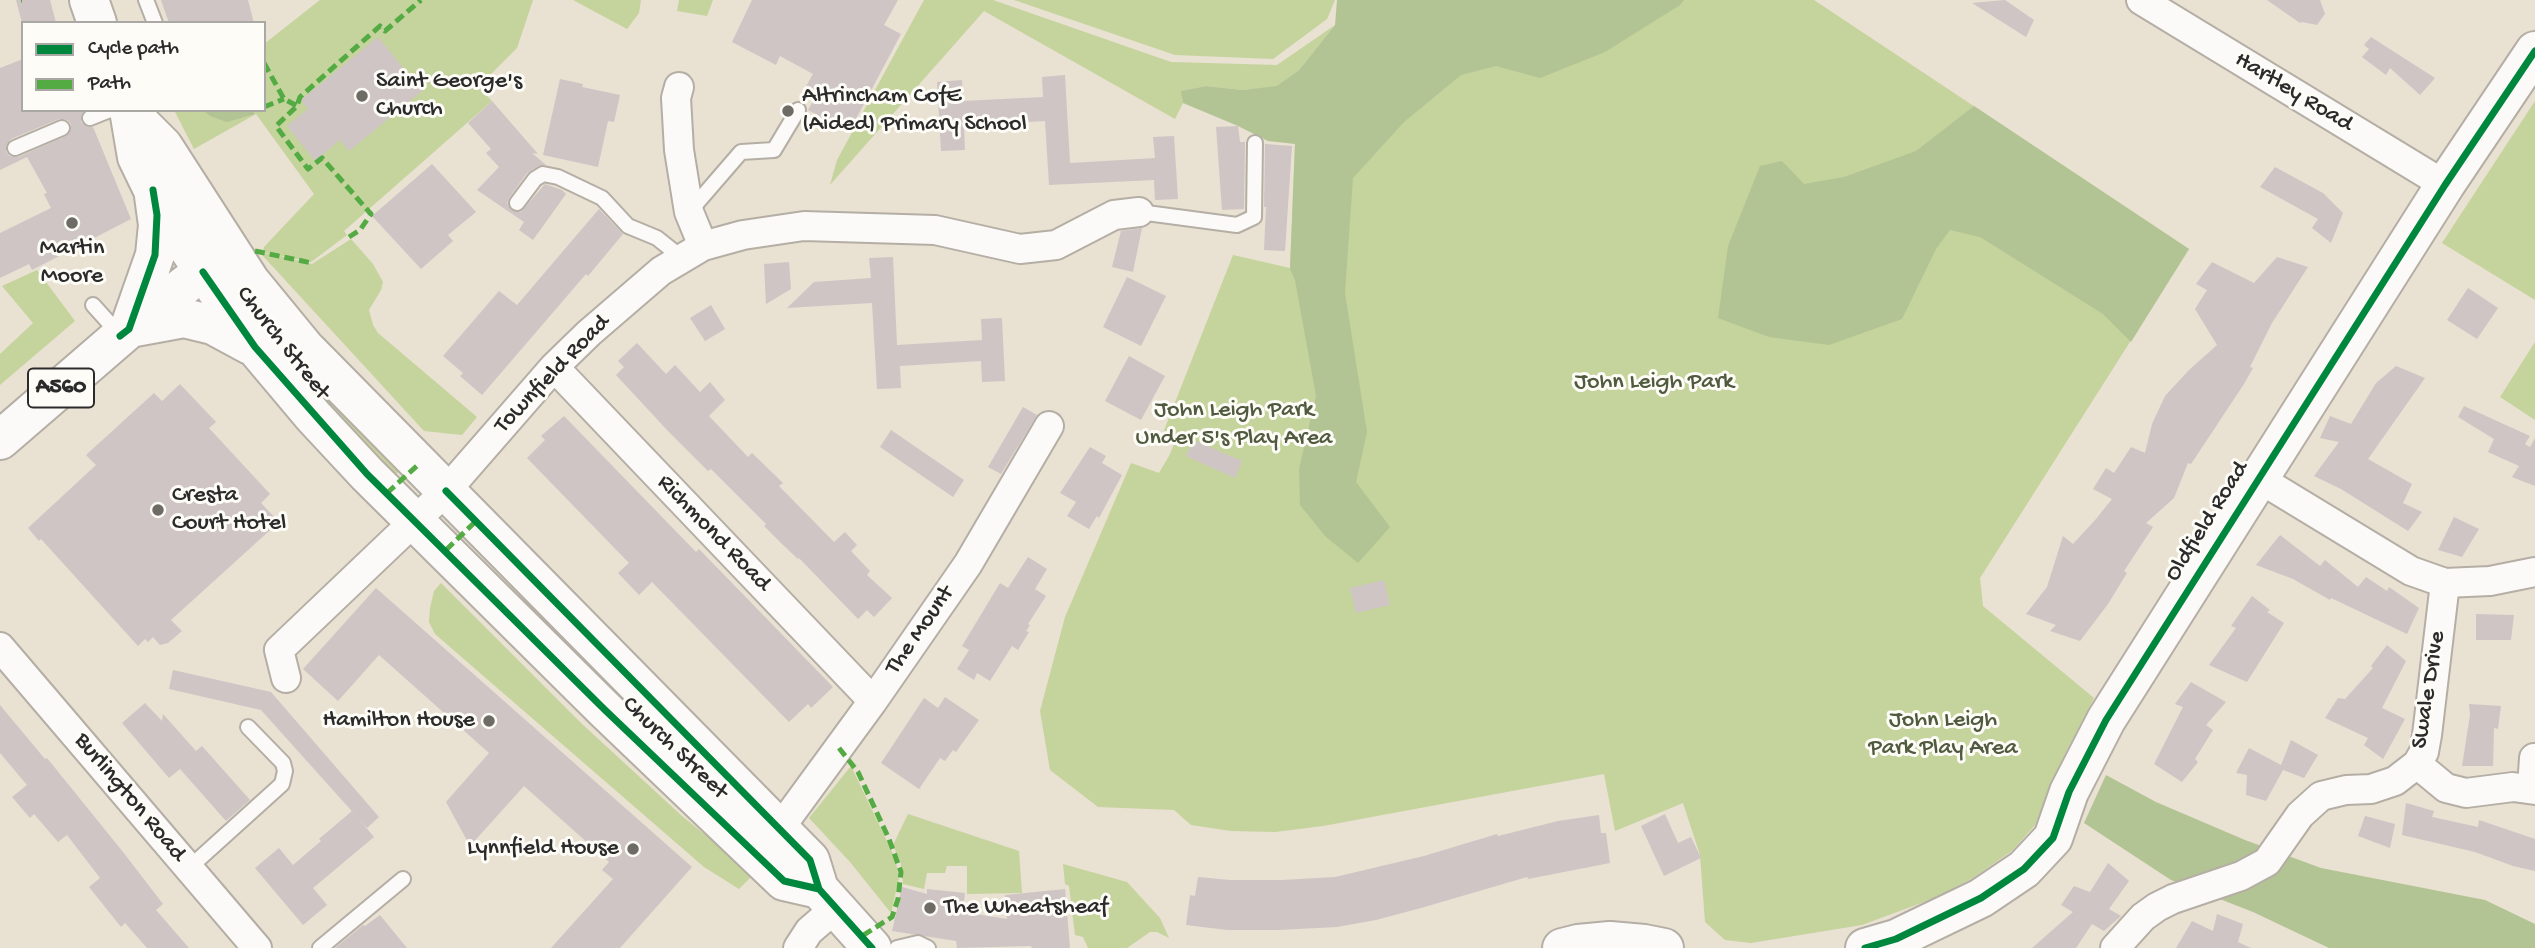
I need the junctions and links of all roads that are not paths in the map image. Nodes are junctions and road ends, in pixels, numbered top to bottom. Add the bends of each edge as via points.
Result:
1 (89, 0) edge
2 (146, 0) edge
3 (2141, 0) edge
4 (96, 21) edge
5 (154, 21) edge
6 (2535, 51) edge
7 (679, 87) dead end
8 (798, 110) dead end
9 (118, 112) edge
10 (123, 112) edge
11 (124, 112) edge
12 (90, 118) dead end
13 (62, 128) dead end
14 (1255, 143) dead end
15 (15, 148) dead end
16 (2445, 185) junction
17 (153, 191) junction
18 (517, 202) dead end
19 (689, 212) junction
20 (1139, 212) joint
21 (692, 252) junction
22 (217, 261) junction
23 (93, 305) dead end
24 (125, 332) junction
25 (255, 347) junction
26 (554, 367) junction
27 (1049, 426) dead end
28 (0, 440) edge
29 (2258, 478) junction
30 (446, 491) junction
31 (415, 519) junction
32 (2535, 572) edge
33 (2445, 583) junction
34 (0, 647) edge
35 (286, 678) dead end
36 (873, 701) junction
37 (248, 727) dead end
38 (2534, 758) edge
39 (2417, 764) junction
40 (2533, 789) edge
41 (780, 828) junction
42 (189, 868) junction
43 (403, 879) dead end
44 (828, 898) junction
45 (257, 948) edge
46 (320, 948) edge
47 (798, 948) edge
48 (872, 948) edge
49 (897, 948) edge
50 (928, 948) edge
51 (1562, 948) edge
52 (1664, 948) edge
53 (1865, 948) edge
54 (2115, 948) edge

1 - 4 main road
2 - 5 lane
3 - 16 street, Hartley Road
6 - 16 main road, Oldfield Road
7 - 19 street via 679,150
8 - 19 lane via 774,150 741,152
9 - 12 lane
10 - 17 main road, Church Street
11 - 22 main road, Church Street via 163,146
13 - 15 lane
14 - 20 lane via 1254,217 1237,225
16 - 29 main road, Oldfield Road
17 - 22 main road, Church Street
17 - 24 main road, A560 via 158,215 155,255
18 - 21 lane via 542,174 558,177 602,198 628,226
19 - 21 street
20 - 21 street, Townfield Road via 1114,215 1056,245 1020,249 935,230 804,226 743,235
21 - 26 street, Townfield Road via 661,271
22 - 24 main road, A560
22 - 25 main road, Church Street
22 - 30 main road, Church Street via 250,281 305,348
23 - 24 lane
24 - 25 main road via 184,318 213,325
24 - 28 main road, A560
25 - 31 main road, Church Street via 367,474
26 - 30 street, Townfield Road
26 - 36 street, Richmond Road
27 - 36 street, The Mount via 968,564
29 - 33 street via 2411,571
29 - 53 main road, Oldfield Road via 2106,720 2069,792 2053,838 2024,869 1981,898 1896,939
30 - 31 street, Townfield Road
30 - 41 main road, Church Street
31 - 35 street, Townfield Road via 279,650
31 - 44 main road, Church Street via 784,881
32 - 33 street
33 - 39 street, Swale Drive via 2427,735
34 - 42 street, Burlington Road
36 - 41 street, The Mount
37 - 42 lane via 283,764 282,783
38 - 40 street
39 - 40 street via 2446,788 2466,793
39 - 54 street, Swale Drive via 2395,781 2321,796 2300,815 2267,862 2157,907
41 - 44 main road, Church Street via 810,860
42 - 45 street, Burlington Road
43 - 46 lane
44 - 47 street
44 - 48 main road
49 - 50 lane via 918,943
51 - 52 main road via 1610,942

